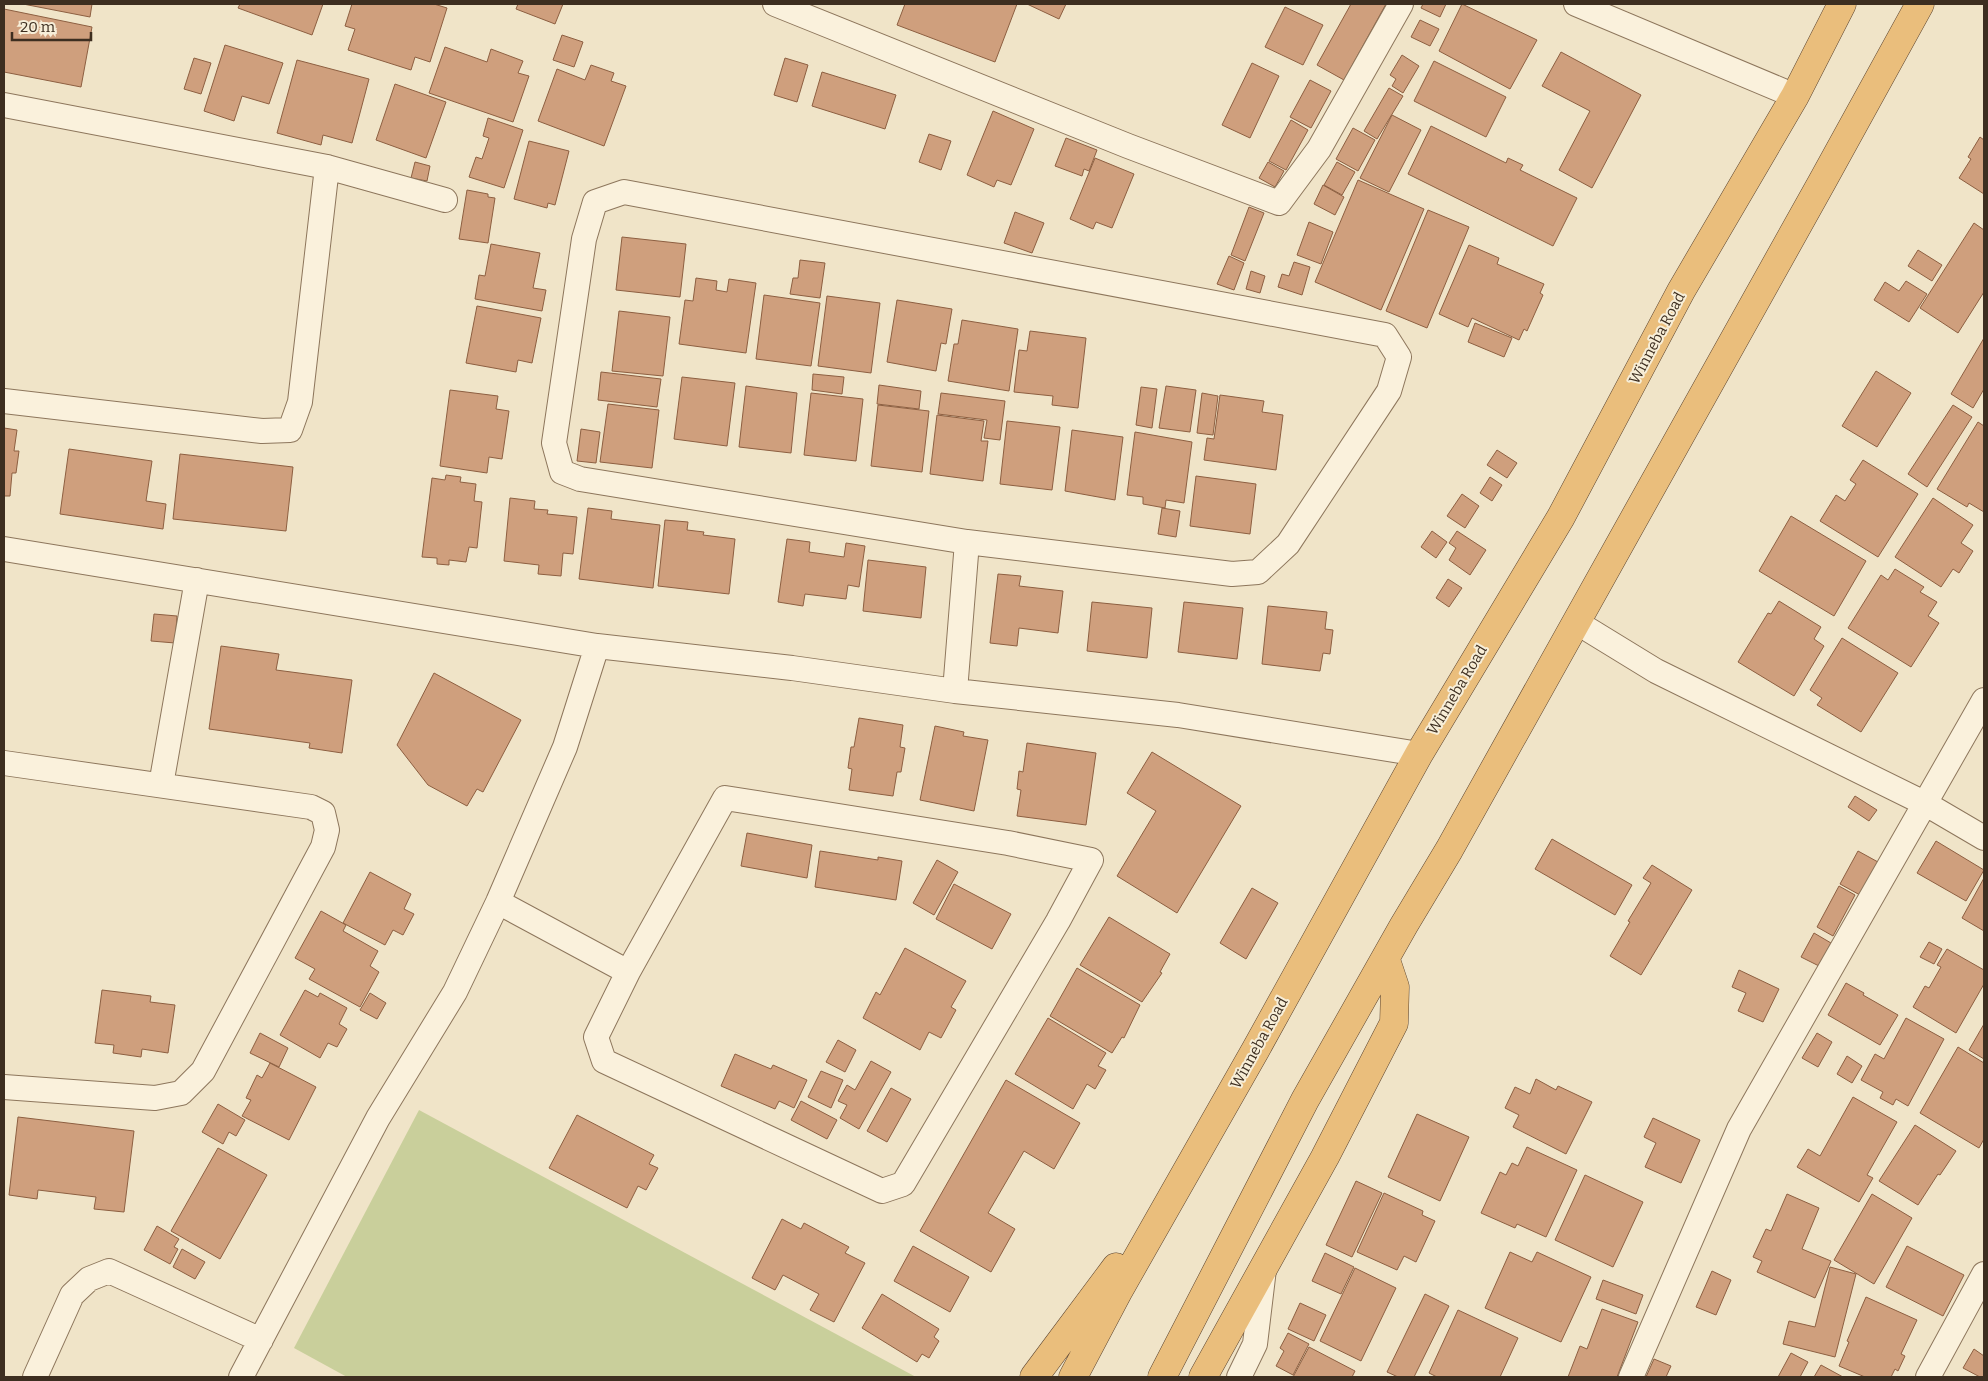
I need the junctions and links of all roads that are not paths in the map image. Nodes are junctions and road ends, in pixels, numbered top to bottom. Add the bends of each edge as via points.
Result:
1 (775, 4) edge
2 (1401, 4) edge
3 (1576, 4) edge
4 (1842, 4) edge
5 (1920, 4) edge
6 (1795, 96) junction
7 (4, 105) edge
8 (327, 167) junction
9 (444, 200) dead end
10 (4, 400) edge
11 (967, 542) junction
12 (4, 548) edge
13 (197, 580) junction
14 (1576, 622) junction
15 (596, 646) junction
16 (955, 691) junction
17 (1984, 700) edge
18 (1419, 754) junction
19 (4, 763) edge
20 (161, 785) junction
21 (1926, 804) junction
22 (1984, 838) edge
23 (498, 902) junction
24 (1386, 960) junction
25 (628, 972) junction
26 (4, 1087) edge
27 (1191, 1165) junction
28 (1264, 1269) junction
29 (1984, 1274) edge
30 (261, 1340) junction
31 (35, 1377) edge
32 (241, 1377) edge
33 (1034, 1377) edge
34 (1073, 1377) edge
35 (1162, 1377) edge
36 (1203, 1377) edge
37 (1239, 1377) edge
38 (1631, 1377) edge
39 (1928, 1377) edge

1 - 2 street via 1279,203 1318,149
3 - 6 street
4 - 6 highway, Winneba Road
5 - 14 highway
6 - 18 highway, Winneba Road via 1681,291 1561,517
7 - 8 street
8 - 9 street
8 - 10 street via 300,402 290,430 262,431
11 - 11 street via 580,479 562,472 554,444 584,239 595,202 624,192 1384,335 1399,357 1389,391 1347,456 1288,544 1258,572 1232,574
11 - 16 street
12 - 13 street
13 - 15 street
13 - 20 street
14 - 21 street via 1656,672
14 - 24 highway
15 - 16 street via 792,668
15 - 23 street via 565,747
16 - 18 street via 1178,715
17 - 21 street
18 - 27 highway, Winneba Road
19 - 20 street
20 - 26 street via 311,807 323,813 327,830 323,847 203,1071 181,1093 155,1098
21 - 22 street
21 - 38 street via 1739,1129
23 - 25 street
23 - 30 street via 455,992 378,1118
24 - 28 highway via 1395,987 1394,1022
24 - 35 highway via 1305,1100
25 - 25 street via 596,1037 604,1061 882,1191 903,1184 1091,860 1008,843 725,798
27 - 33 highway
27 - 34 highway, Winneba Road
28 - 36 highway
28 - 37 street via 1255,1344
29 - 39 street
30 - 31 street via 108,1271 89,1279 72,1295
30 - 32 street

